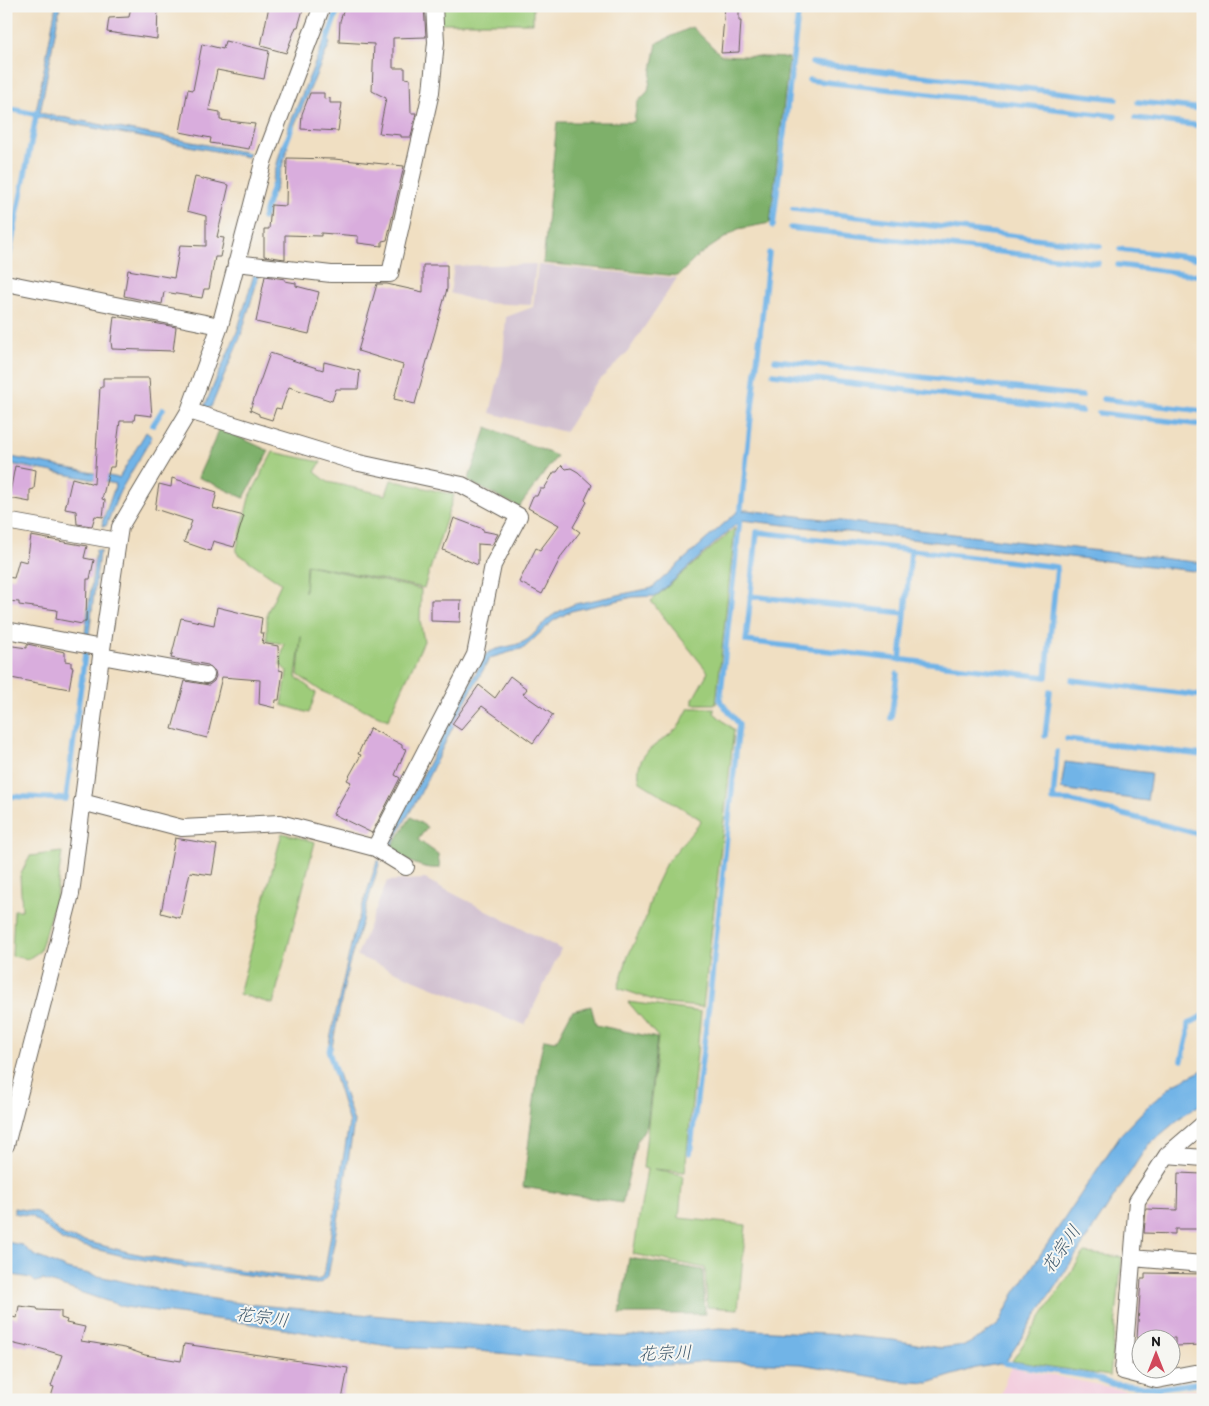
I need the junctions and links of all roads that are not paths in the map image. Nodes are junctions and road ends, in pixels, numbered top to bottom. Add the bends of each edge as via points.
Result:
1 (322, 6) edge
2 (434, 6) edge
3 (236, 263) junction
4 (6, 283) edge
5 (220, 326) junction
6 (189, 411) junction
7 (6, 521) edge
8 (118, 541) junction
9 (6, 630) edge
10 (101, 652) junction
11 (206, 674) dead end
12 (82, 802) junction
13 (375, 848) junction
14 (406, 867) dead end
15 (1203, 1124) edge
16 (6, 1145) edge
17 (1167, 1155) junction
18 (1203, 1158) edge
19 (1132, 1258) junction
20 (1203, 1264) edge
21 (1203, 1373) edge

1 - 3 street via 264,159
2 - 3 street via 436,42 432,92 390,274 331,274
3 - 5 street
4 - 5 street
5 - 6 street
6 - 8 street via 120,527
6 - 13 street via 359,463 462,485 518,516 493,565 475,655
7 - 8 street
8 - 10 street
9 - 10 street
10 - 11 street
10 - 12 street
12 - 13 street via 182,828 280,823
12 - 16 street via 71,894
13 - 14 street
15 - 17 street
17 - 18 street
17 - 19 street via 1137,1201
19 - 20 street
19 - 21 street via 1124,1371 1157,1380

